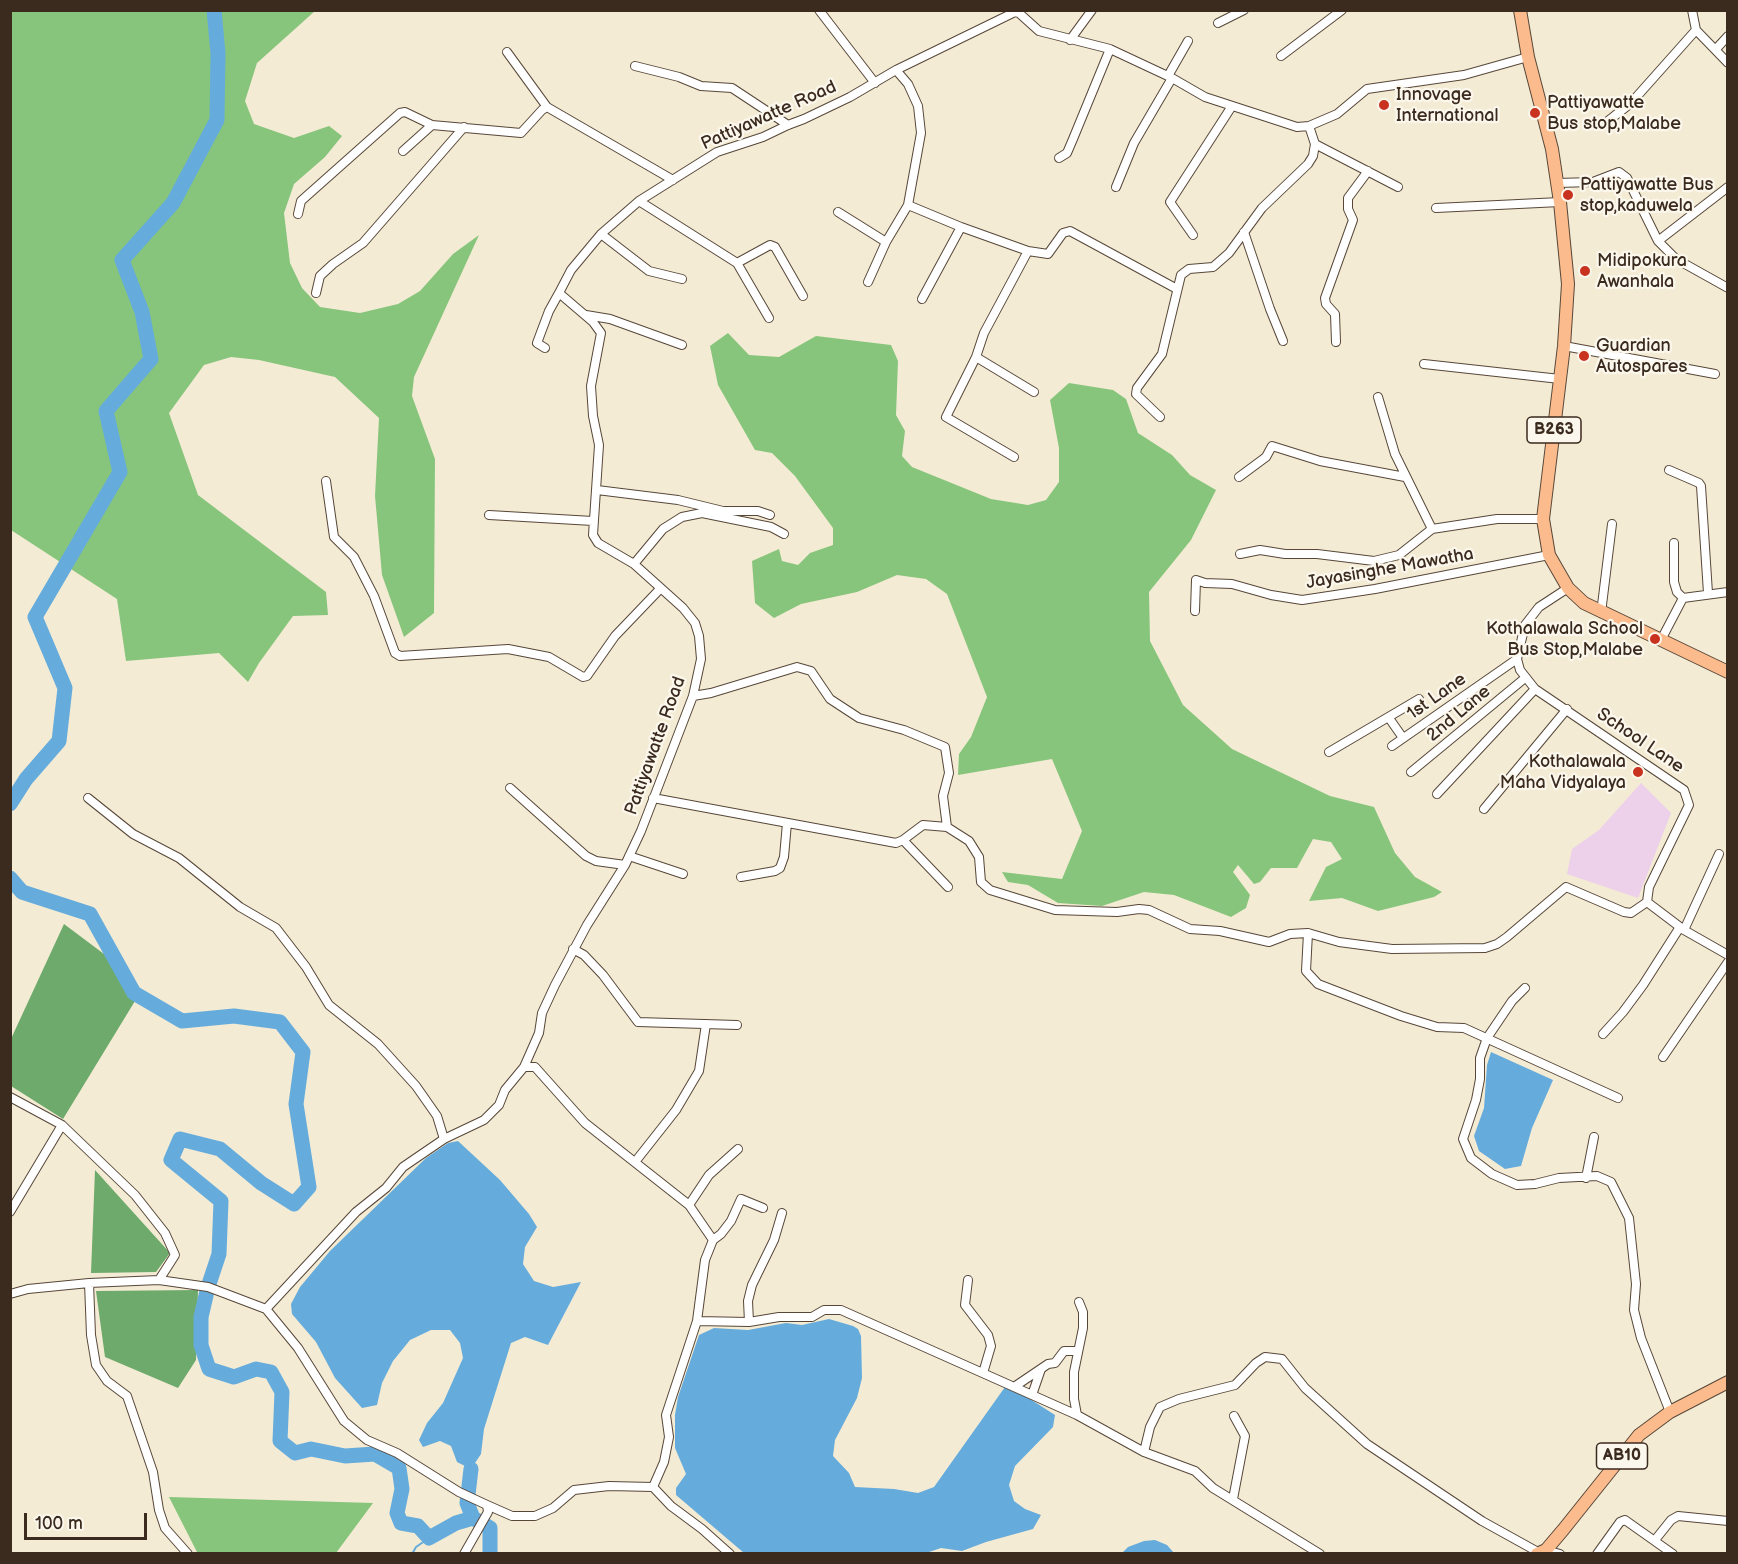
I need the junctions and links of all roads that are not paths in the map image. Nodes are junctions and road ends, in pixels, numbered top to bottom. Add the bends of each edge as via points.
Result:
1 (819, 10) edge
2 (1092, 10) edge
3 (1244, 10) edge
4 (1342, 10) edge
5 (1520, 10) edge
6 (1692, 10) edge
7 (1018, 12) edge
8 (1218, 23) dead end
9 (1696, 30) junction
10 (1728, 36) edge
11 (1070, 40) junction
12 (1188, 41) dead end
13 (1110, 49) junction
14 (1716, 49) junction
15 (507, 52) dead end
16 (1281, 56) dead end
17 (1528, 57) junction
18 (1728, 63) edge
19 (635, 66) dead end
20 (896, 70) junction
21 (1170, 77) junction
22 (875, 83) junction
23 (1232, 106) junction
24 (548, 107) junction
25 (1608, 121) dead end
26 (432, 125) junction
27 (788, 125) junction
28 (1309, 126) junction
29 (464, 127) junction
30 (1315, 144) junction
31 (403, 151) dead end
32 (1059, 158) dead end
33 (1368, 171) junction
34 (673, 180) junction
35 (1557, 183) junction
36 (1116, 187) dead end
37 (1398, 187) dead end
38 (1728, 187) edge
39 (639, 201) junction
40 (1560, 202) junction
41 (908, 205) junction
42 (1436, 208) dead end
43 (838, 212) dead end
44 (298, 214) dead end
45 (961, 227) junction
46 (1244, 232) junction
47 (602, 234) junction
48 (1193, 235) dead end
49 (1658, 241) junction
50 (886, 242) junction
51 (1028, 251) junction
52 (737, 263) junction
53 (682, 279) dead end
54 (868, 282) dead end
55 (1727, 286) edge
56 (1177, 289) junction
57 (316, 293) dead end
58 (559, 294) junction
59 (803, 296) dead end
60 (922, 299) dead end
61 (583, 314) junction
62 (769, 318) dead end
63 (1284, 341) dead end
64 (1336, 342) dead end
65 (682, 345) dead end
66 (1564, 346) junction
67 (545, 348) dead end
68 (976, 357) junction
69 (1424, 364) dead end
70 (1715, 374) dead end
71 (1560, 379) junction
72 (1034, 392) dead end
73 (1378, 397) dead end
74 (1160, 417) dead end
75 (1014, 457) dead end
76 (1670, 470) dead end
77 (1239, 477) dead end
78 (1405, 477) junction
79 (326, 481) dead end
80 (597, 490) junction
81 (489, 515) dead end
82 (770, 515) dead end
83 (1543, 519) junction
84 (593, 521) junction
85 (1612, 524) dead end
86 (1432, 529) junction
87 (784, 534) dead end
88 (1674, 543) dead end
89 (1240, 554) dead end
90 (1549, 555) junction
91 (634, 564) junction
92 (1568, 588) junction
93 (660, 589) junction
94 (1728, 591) edge
95 (1708, 593) junction
96 (1683, 598) junction
97 (1195, 611) dead end
98 (1601, 613) junction
99 (1661, 640) junction
100 (1517, 659) junction
101 (1728, 672) edge
102 (1525, 678) junction
103 (1535, 689) junction
104 (693, 696) junction
105 (1419, 699) dead end
106 (1567, 709) junction
107 (1389, 718) junction
108 (1403, 738) junction
109 (1392, 746) dead end
110 (1329, 752) dead end
111 (1411, 772) dead end
112 (510, 788) dead end
113 (1437, 794) dead end
114 (88, 798) dead end
115 (653, 798) junction
116 (1484, 809) dead end
117 (787, 823) junction
118 (947, 827) junction
119 (903, 840) junction
120 (1719, 854) dead end
121 (629, 856) junction
122 (626, 865) junction
123 (683, 874) dead end
124 (741, 877) dead end
125 (948, 887) dead end
126 (1647, 902) junction
127 (1682, 929) junction
128 (1308, 933) junction
129 (573, 949) junction
130 (1728, 955) edge
131 (1728, 962) edge
132 (1525, 988) dead end
133 (706, 1024) junction
134 (737, 1025) dead end
135 (1603, 1034) dead end
136 (1487, 1038) junction
137 (1664, 1057) dead end
138 (524, 1067) junction
139 (10, 1097) edge
140 (1618, 1098) dead end
141 (62, 1125) junction
142 (1594, 1137) dead end
143 (444, 1139) junction
144 (738, 1149) dead end
145 (635, 1162) junction
146 (1586, 1178) junction
147 (689, 1205) junction
148 (763, 1208) dead end
149 (10, 1212) edge
150 (782, 1213) dead end
151 (713, 1240) junction
152 (159, 1280) junction
153 (968, 1280) dead end
154 (89, 1282) junction
155 (10, 1294) edge
156 (1079, 1302) dead end
157 (267, 1309) junction
158 (697, 1321) junction
159 (749, 1322) junction
160 (1078, 1351) junction
161 (1041, 1369) junction
162 (983, 1373) junction
163 (1728, 1382) edge
164 (1014, 1387) junction
165 (1032, 1395) junction
166 (1670, 1412) junction
167 (1077, 1415) junction
168 (1234, 1416) dead end
169 (1144, 1452) junction
170 (652, 1487) junction
171 (1233, 1499) junction
172 (487, 1505) junction
173 (1728, 1521) edge
174 (1655, 1540) junction
175 (1540, 1552) edge
176 (188, 1554) edge
177 (464, 1554) edge
178 (730, 1554) edge
179 (1320, 1554) edge
180 (1560, 1554) edge
181 (1597, 1554) edge
182 (1673, 1554) edge

1 - 22 street
2 - 11 street
3 - 8 street
4 - 16 street
5 - 17 main road, B263
6 - 9 street
7 - 11 street, Pattiyawatte Road via 1039,31
7 - 20 street, Pattiyawatte Road
9 - 14 street
9 - 25 street via 1631,103
10 - 14 street
11 - 13 street, Pattiyawatte Road
12 - 21 street
13 - 21 street, Pattiyawatte Road
13 - 32 street via 1067,153
14 - 18 street
15 - 24 street
17 - 28 street via 1464,75 1367,89 1337,114
17 - 35 main road, B263
19 - 27 street via 701,86 732,88
20 - 22 street, Pattiyawatte Road
20 - 41 street via 918,106 921,133
21 - 23 street, Pattiyawatte Road via 1205,98
21 - 36 street via 1134,143
22 - 27 street, Pattiyawatte Road
23 - 28 street, Pattiyawatte Road via 1297,127
23 - 48 street via 1170,202
24 - 29 street via 520,133
24 - 34 street
26 - 29 street
26 - 31 street
26 - 44 street via 400,113 301,201
27 - 34 street, Pattiyawatte Road via 717,152
28 - 30 street
29 - 57 street via 363,243 320,276
30 - 33 street
30 - 46 street via 1308,164 1262,208
33 - 37 street
33 - 64 street via 1348,198 1353,220 1325,298 1335,314
34 - 39 street, Pattiyawatte Road
35 - 40 main road, B263
35 - 49 street via 1593,182 1619,172 1627,178
38 - 49 street
39 - 47 street, Pattiyawatte Road
39 - 52 street
40 - 42 street
40 - 66 main road, B263 via 1568,284
41 - 45 street
41 - 50 street
43 - 50 street
45 - 51 street
45 - 60 street
46 - 56 street via 1213,267 1181,275
46 - 63 street
47 - 53 street via 649,271
47 - 58 street, Pattiyawatte Road via 571,270
49 - 55 street via 1676,259
50 - 54 street
51 - 56 street via 1048,254 1063,233 1070,231
51 - 68 street via 984,333
52 - 59 street via 770,245 774,247
52 - 62 street
56 - 74 street via 1162,354 1136,394
58 - 61 street
58 - 67 street, Pattiyawatte Road via 537,342
61 - 65 street via 610,319
61 - 80 street via 601,333 591,386 599,445
66 - 70 street
66 - 71 main road, B263
68 - 72 street
68 - 75 street via 946,417
69 - 71 street
71 - 83 main road, B263
73 - 78 street
76 - 95 street via 1701,486
77 - 78 street via 1266,457 1272,446 1320,461
78 - 86 street
79 - 93 street via 334,537 354,557 374,596 395,653 400,656 508,649 549,657 587,676 615,636
80 - 82 street
80 - 84 street
81 - 84 street
83 - 86 street via 1497,519
83 - 90 main road, B263
84 - 91 street, Pattiyawatte Road via 593,535 598,543
85 - 98 street
86 - 89 street via 1399,555 1374,561 1260,550
87 - 91 street via 771,527 702,513 682,517 663,529
88 - 96 street via 1674,582
90 - 92 main road, B263
90 - 97 street, Jayasinghe Mawatha via 1302,600 1197,580
91 - 93 street, Pattiyawatte Road
92 - 98 main road, B263
92 - 100 street via 1539,607 1525,625
93 - 104 street, Pattiyawatte Road via 695,623 701,660
94 - 95 street
95 - 96 street
96 - 99 street
98 - 99 main road, B263
99 - 101 main road, B263
100 - 102 street, School Lane
100 - 108 street, 1st Lane
102 - 103 street, School Lane
102 - 111 street, 2nd Lane
103 - 106 street, School Lane
103 - 113 street
104 - 115 street, Pattiyawatte Road
104 - 118 street via 797,667 811,671 830,699 859,718 904,730 945,747 949,772 943,796
105 - 107 street, 1st Lane
106 - 116 street
106 - 126 street, School Lane via 1674,782 1688,797 1686,814 1649,887
107 - 108 street, 1st Lane
107 - 110 street, 1st Lane
108 - 109 street, 1st Lane
112 - 122 street via 586,856
114 - 143 street via 134,834 179,858 240,907 276,928 329,1005 378,1044 416,1086 436,1116
115 - 117 street
115 - 121 street, Pattiyawatte Road
117 - 119 street via 896,843
117 - 124 street via 780,868
118 - 119 street via 923,825
118 - 128 street via 969,841 979,856 981,882 990,890 1055,910 1149,910 1190,929 1269,942 1290,934
119 - 125 street
120 - 127 street
121 - 122 street, Pattiyawatte Road
121 - 123 street
122 - 129 street, Pattiyawatte Road
126 - 127 street
126 - 128 street via 1631,913 1624,912 1566,887 1507,937 1485,948 1392,949 1339,942
127 - 130 street
127 - 135 street
128 - 136 street via 1306,971 1318,984 1401,1016 1437,1027 1464,1028
129 - 133 street via 603,975 638,1022
129 - 138 street, Pattiyawatte Road via 542,1013 539,1033
131 - 137 street
132 - 136 street
133 - 134 street
133 - 145 street via 699,1071 676,1110
136 - 140 street
136 - 146 street via 1480,1058 1476,1100 1463,1139 1471,1158 1492,1174 1517,1185
138 - 143 street, Pattiyawatte Road via 505,1090 499,1106 484,1120
138 - 145 street via 535,1066 585,1123
139 - 141 street
141 - 149 street
141 - 152 street via 135,1195 165,1233 175,1255
142 - 146 street
143 - 157 street, Pattiyawatte Road via 403,1167 386,1188 356,1212
144 - 147 street via 709,1175
145 - 147 street
146 - 166 street via 1597,1176 1611,1182 1629,1218 1636,1284 1634,1310
147 - 151 street
148 - 151 street via 741,1199 731,1221
150 - 159 street via 752,1285
151 - 158 street via 705,1260
152 - 154 street
152 - 157 street via 208,1287
153 - 162 street via 965,1305 988,1335 991,1346
154 - 155 street
154 - 176 street via 96,1365 107,1381 127,1396 153,1472 165,1528
156 - 160 street via 1083,1328
157 - 172 street via 298,1347 344,1421 367,1440
158 - 159 street
158 - 170 street via 666,1414 669,1437 664,1462
159 - 162 street via 813,1317 824,1310 841,1310
160 - 161 street via 1064,1351 1055,1364
160 - 167 street via 1074,1372
161 - 164 street
161 - 165 street
162 - 164 street
163 - 166 main road, AB10
164 - 165 street
165 - 167 street
166 - 175 main road, AB10 via 1639,1435
167 - 169 street
168 - 171 street via 1245,1436
169 - 171 street via 1195,1471 1213,1488
169 - 175 street via 1160,1407 1235,1385 1265,1357 1282,1359 1305,1388 1366,1444 1482,1521
170 - 172 street via 574,1490 554,1508 535,1516 512,1516
170 - 178 street
171 - 179 street
172 - 177 street via 488,1512
173 - 174 street via 1678,1516
174 - 181 street via 1625,1520
174 - 182 street
175 - 180 street

